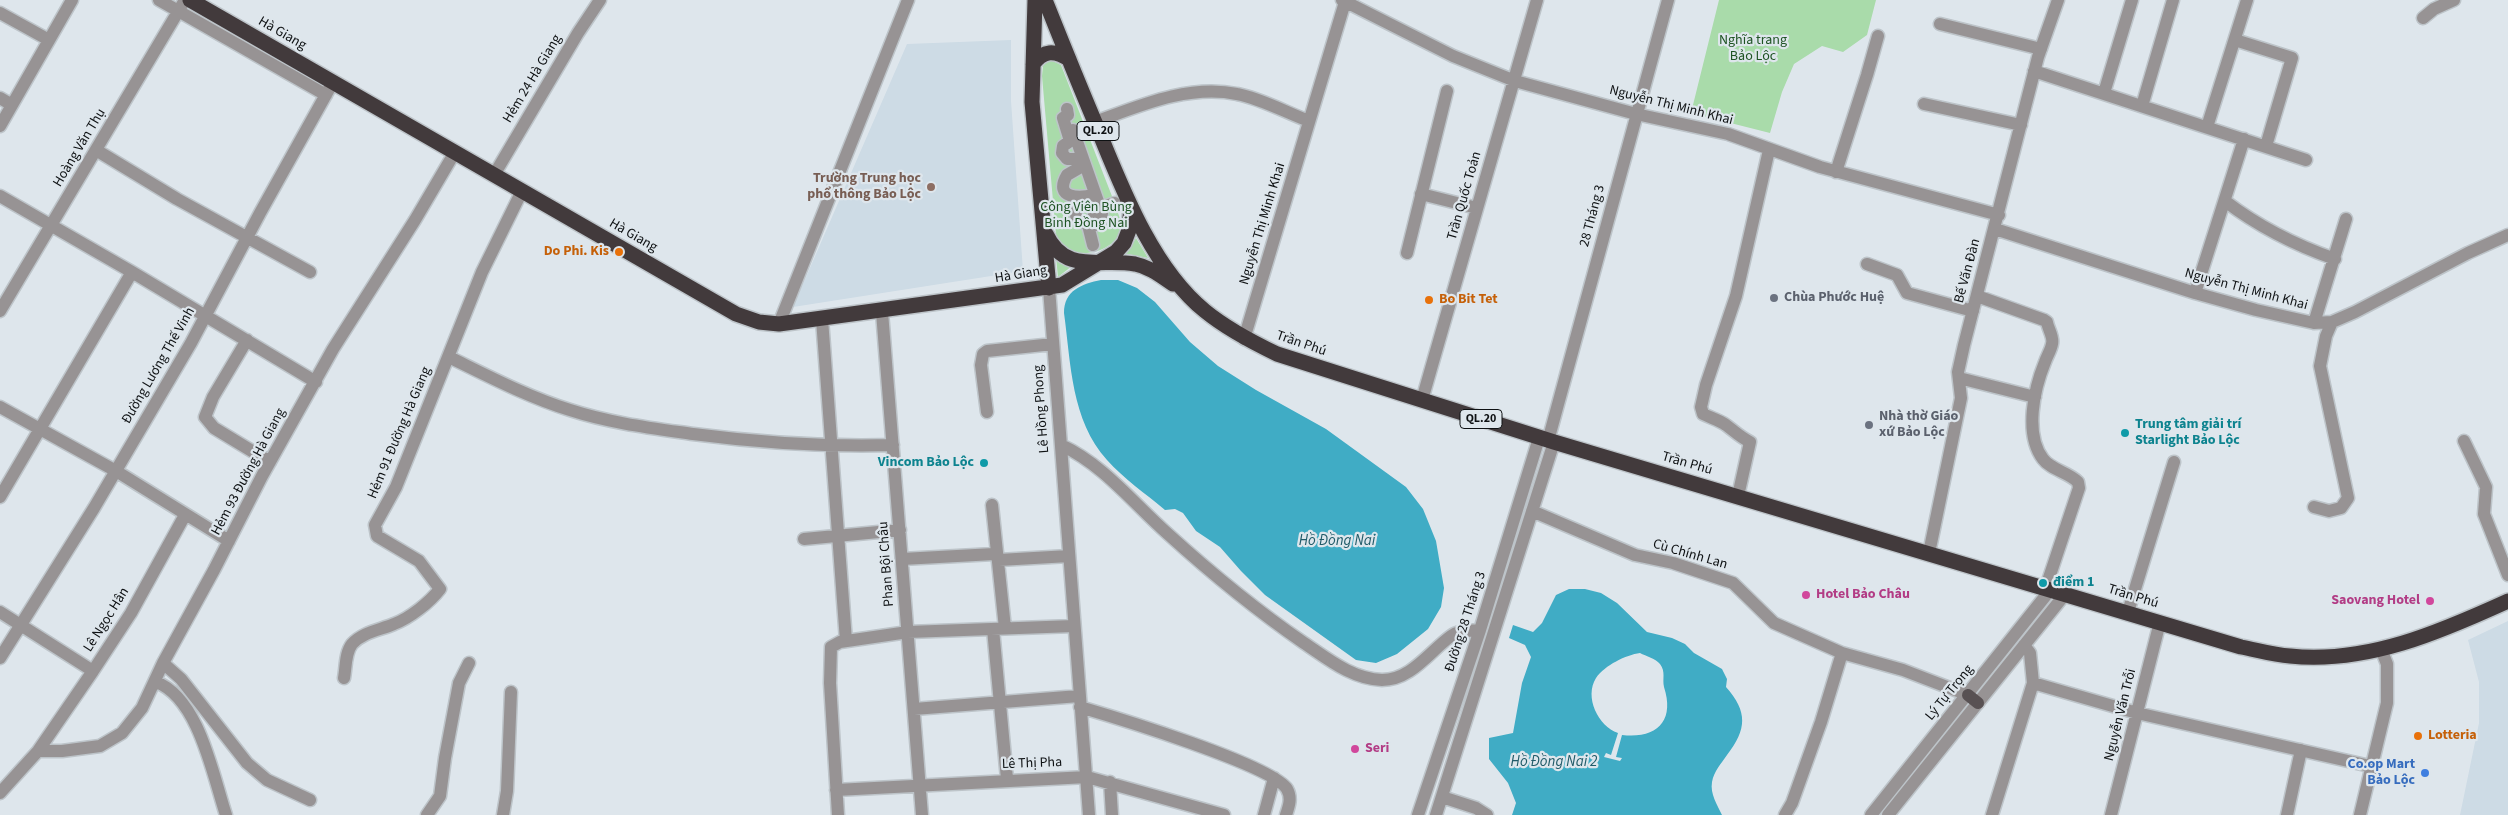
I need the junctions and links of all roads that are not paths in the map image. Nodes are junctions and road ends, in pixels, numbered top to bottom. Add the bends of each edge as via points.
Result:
1 (72, 0) edge
2 (159, 0) edge
3 (190, 0) edge
4 (600, 0) edge
5 (908, 0) edge
6 (1035, 0) edge
7 (1045, 0) edge
8 (1537, 0) edge
9 (1668, 0) edge
10 (2058, 0) edge
11 (2132, 0) edge
12 (2173, 0) edge
13 (2247, 0) edge
14 (2454, 0) edge
15 (1343, 1) edge
16 (182, 5) edge
17 (0, 13) edge
18 (2423, 18) dead end
19 (1940, 24) dead end
20 (1878, 36) dead end
21 (49, 40) junction
22 (2235, 40) junction
23 (2040, 49) junction
24 (1069, 59) junction
25 (1033, 64) junction
26 (2034, 70) junction
27 (1515, 80) junction
28 (330, 89) junction
29 (1446, 91) dead end
30 (2104, 93) junction
31 (0, 98) edge
32 (1924, 104) dead end
33 (12, 105) junction
34 (2142, 106) junction
35 (1067, 109) dead end
36 (1636, 114) junction
37 (1309, 121) junction
38 (1095, 122) junction
39 (2021, 125) junction
40 (0, 126) edge
41 (1066, 126) junction
42 (2207, 127) junction
43 (2244, 139) junction
44 (2266, 146) junction
45 (96, 150) junction
46 (1770, 150) junction
47 (455, 152) junction
48 (2306, 160) dead end
49 (1836, 172) junction
50 (494, 175) junction
51 (522, 191) junction
52 (1095, 194) junction
53 (1421, 194) junction
54 (0, 196) edge
55 (2225, 201) junction
56 (1115, 203) dead end
57 (1131, 205) junction
58 (1100, 208) junction
59 (1477, 208) junction
60 (1999, 215) junction
61 (2346, 219) dead end
62 (51, 226) junction
63 (1995, 229) junction
64 (1044, 231) junction
65 (2508, 235) edge
66 (248, 236) junction
67 (1093, 244) dead end
68 (1407, 253) dead end
69 (2335, 259) junction
70 (1100, 264) junction
71 (1866, 264) dead end
72 (132, 272) junction
73 (310, 272) dead end
74 (1049, 288) junction
75 (1186, 293) junction
76 (2196, 293) junction
77 (1977, 296) junction
78 (0, 311) edge
79 (1973, 311) junction
80 (882, 312) junction
81 (206, 315) junction
82 (822, 319) junction
83 (2332, 322) junction
84 (2314, 323) junction
85 (779, 324) junction
86 (1244, 339) junction
87 (247, 340) junction
88 (1053, 344) junction
89 (449, 357) junction
90 (1959, 378) junction
91 (316, 382) junction
92 (2035, 397) junction
93 (1422, 400) junction
94 (0, 407) edge
95 (988, 412) dead end
96 (40, 429) junction
97 (1547, 440) junction
98 (2464, 440) dead end
99 (1061, 445) junction
100 (893, 446) junction
101 (830, 447) junction
102 (270, 462) junction
103 (2174, 462) dead end
104 (116, 471) junction
105 (1738, 496) junction
106 (0, 497) edge
107 (992, 505) dead end
108 (2314, 507) dead end
109 (1532, 511) junction
110 (185, 515) junction
111 (900, 530) junction
112 (838, 535) junction
113 (804, 539) dead end
114 (229, 541) junction
115 (1930, 553) junction
116 (1069, 556) junction
117 (902, 559) junction
118 (999, 560) junction
119 (2508, 575) edge
120 (2054, 590) junction
121 (2508, 601) edge
122 (0, 612) edge
123 (2128, 612) junction
124 (2160, 622) junction
125 (22, 624) junction
126 (1074, 626) junction
127 (999, 629) junction
128 (1480, 630) junction
129 (908, 632) junction
130 (846, 641) junction
131 (2024, 645) junction
132 (2381, 649) junction
133 (1842, 653) junction
134 (0, 658) edge
135 (163, 662) junction
136 (469, 663) dead end
137 (93, 671) junction
138 (344, 678) dead end
139 (156, 682) junction
140 (2033, 683) junction
141 (511, 692) dead end
142 (1973, 699) junction
143 (1080, 701) junction
144 (1001, 702) junction
145 (914, 709) junction
146 (2137, 713) junction
147 (1443, 742) junction
148 (1459, 747) junction
149 (2301, 750) junction
150 (38, 751) junction
151 (2370, 766) junction
152 (1087, 776) junction
153 (1274, 778) junction
154 (1007, 780) junction
155 (1110, 782) junction
156 (920, 786) junction
157 (836, 790) junction
158 (0, 793) edge
159 (1442, 797) junction
160 (310, 800) dead end
161 (1290, 814) edge
162 (226, 815) edge
163 (427, 815) edge
164 (502, 815) edge
165 (838, 815) edge
166 (922, 815) edge
167 (1089, 815) edge
168 (1112, 815) edge
169 (1224, 815) edge
170 (1264, 815) edge
171 (1418, 815) edge
172 (1436, 815) edge
173 (1487, 815) edge
174 (1785, 815) edge
175 (1871, 815) edge
176 (1888, 815) edge
177 (1992, 815) edge
178 (2111, 815) edge
179 (2287, 815) edge
180 (2360, 815) edge

1 - 21 street
2 - 16 street, Hà Giang
3 - 28 highway, Hà Giang
4 - 50 street, Hẻm 24 Hà Giang
5 - 85 street
6 - 25 highway, Lê Hồng Phong / QL.20
7 - 24 highway, Trần Phú / QL.20
8 - 27 street, Trần Quốc Toản
9 - 36 street, 28 Tháng 3
10 - 23 street, Bế Văn Đàn
11 - 30 street
12 - 34 street
13 - 22 street
14 - 18 street
15 - 27 street, Nguyễn Thị Minh Khai via 1453,56
15 - 37 street, Nguyễn Thị Minh Khai
16 - 28 street, Hà Giang
16 - 45 street, Hoàng Văn Thụ
17 - 21 street
19 - 23 street
20 - 49 street
21 - 33 street
22 - 42 street
22 - 44 street via 2292,58
23 - 26 street, Bế Văn Đàn
24 - 25 highway via 1046,52
24 - 38 highway, Trần Phú / QL.20
25 - 64 highway, Lê Hồng Phong / QL.20 via 1032,102
26 - 30 street
26 - 39 street, Bế Văn Đàn
27 - 36 street, Nguyễn Thị Minh Khai
27 - 59 street, Trần Quốc Toản
28 - 47 highway, Hà Giang
28 - 66 street, Đường Lương Thế Vinh
29 - 53 street
30 - 34 street
31 - 33 street
32 - 39 street
33 - 40 street
34 - 42 street
35 - 41 street via 1068,115 1063,118
36 - 46 street, Nguyễn Thị Minh Khai via 1728,134
36 - 97 street, 28 Tháng 3
37 - 38 street via 1238,94 1212,92 1171,96
37 - 86 street, Nguyễn Thị Minh Khai
38 - 57 highway, Trần Phú / QL.20
39 - 60 street, Bế Văn Đàn
41 - 52 street via 1073,129
41 - 52 street via 1070,141 1063,146 1062,153 1067,159 1077,159 1082,163 1067,175 1064,186 1072,197 1082,202
42 - 43 street
43 - 44 street
43 - 55 street
44 - 48 street
45 - 62 street, Hoàng Văn Thụ
45 - 66 street
46 - 49 street, Nguyễn Thị Minh Khai
46 - 105 street via 1736,296 1701,407 1703,414 1750,442
47 - 50 highway, Hà Giang
47 - 91 street, Hẻm 93 Đường Hà Giang via 333,349
49 - 60 street, Nguyễn Thị Minh Khai
50 - 51 highway, Hà Giang
51 - 85 highway, Hà Giang via 736,314 758,322
51 - 89 street, Hẻm 91 Đường Hà Giang via 482,272
52 - 58 street
53 - 59 street
53 - 68 street
54 - 62 street
55 - 69 street via 2254,223
55 - 76 street
56 - 58 street
57 - 70 highway, Hà Giang / QL.20 via 1129,230 1124,243
57 - 75 highway, Trần Phú / QL.20 via 1160,259
58 - 67 street via 1100,222 1089,229
59 - 93 street, Trần Quốc Toản
60 - 63 street, Bế Văn Đàn
61 - 69 street
62 - 72 street
62 - 78 street, Hoàng Văn Thụ
63 - 76 street, Nguyễn Thị Minh Khai
63 - 77 street, Bế Văn Đàn
64 - 70 highway, Hà Giang / QL.20 via 1059,253 1071,260
64 - 74 highway, Lê Hồng Phong / QL.20
65 - 83 street, Nguyễn Thị Minh Khai
66 - 73 street
66 - 81 street, Đường Lương Thế Vinh
69 - 84 street
70 - 74 highway, Hà Giang / QL.20
70 - 75 highway, Hà Giang / QL.20 via 1138,265
71 - 79 street via 1897,276 1907,293
72 - 81 street
72 - 96 street
74 - 80 highway, Hà Giang
74 - 88 street, Lê Hồng Phong
75 - 86 highway, Trần Phú / QL.20
76 - 84 street, Nguyễn Thị Minh Khai
77 - 79 street, Bế Văn Đàn
77 - 92 street via 2048,322 2052,343
79 - 90 street, Bế Văn Đàn
80 - 82 highway, Hà Giang
80 - 100 street, Phan Bội Châu
81 - 87 street
81 - 104 street, Đường Lương Thế Vinh
82 - 85 highway, Hà Giang
82 - 101 street
83 - 84 street, Nguyễn Thị Minh Khai
83 - 108 street via 2320,366 2348,498 2342,508 2322,511
86 - 93 highway, Trần Phú / QL.20 via 1277,354
87 - 91 street
87 - 102 street via 213,397 205,417 214,428
88 - 95 street via 983,354 981,365
88 - 99 street, Lê Hồng Phong
89 - 101 street via 568,410 609,421 766,443
89 - 138 street, Hẻm 91 Đường Hà Giang via 396,488 374,530 377,536 419,560 440,589 433,599 397,624 370,632 352,644
90 - 92 street
90 - 115 street, Bế Văn Đàn via 1961,398
91 - 102 street, Hẻm 93 Đường Hà Giang
92 - 120 street via 2033,433 2036,448 2044,461 2073,476 2079,488
93 - 97 highway, Trần Phú / QL.20
94 - 96 street
96 - 104 street
96 - 106 street
97 - 105 highway, Trần Phú / QL.20
97 - 109 street
97 - 128 street, Đường 28 Tháng 3
98 - 119 street via 2486,487 2484,514
99 - 116 street, Lê Hồng Phong
99 - 128 street via 1097,466 1218,579 1346,671 1383,680 1400,676 1451,636
100 - 101 street
100 - 111 street, Phan Bội Châu
101 - 112 street
102 - 114 street, Hẻm 93 Đường Hà Giang
103 - 123 street
104 - 110 street
104 - 125 street, Đường Lương Thế Vinh
105 - 115 highway, Trần Phú / QL.20
107 - 118 street
109 - 133 street, Cù Chính Lan via 1635,555 1733,582 1774,623
109 - 148 street
110 - 114 street
110 - 137 street, Lê Ngọc Hân via 131,613
111 - 112 street
111 - 117 street, Phan Bội Châu
112 - 113 street
112 - 130 street
114 - 135 street, Hẻm 93 Đường Hà Giang
115 - 120 highway, Trần Phú / QL.20
116 - 118 street
116 - 126 street, Lê Hồng Phong
117 - 118 street via 994,554
117 - 129 street, Phan Bội Châu
118 - 127 street
120 - 123 highway, Trần Phú / QL.20
120 - 131 street, Lý Tự Trọng
120 - 142 street, Lý Tự Trọng
121 - 132 highway, Trần Phú / QL.20 via 2454,625
122 - 125 street, Lê Ngọc Hân
123 - 124 highway, Trần Phú / QL.20
124 - 132 highway, Trần Phú / QL.20 via 2241,647 2289,656 2336,657
124 - 146 street, Nguyễn Văn Trỗi
125 - 134 street, Đường Lương Thế Vinh
125 - 137 street, Lê Ngọc Hân
126 - 127 street
126 - 143 street, Lê Hồng Phong
127 - 129 street
127 - 144 street
128 - 147 street, Đường 28 Tháng 3
129 - 130 street
129 - 145 street, Phan Bội Châu
130 - 157 street via 831,647 829,659
131 - 140 street via 2030,653
131 - 142 street, Lý Tự Trọng
132 - 151 street via 2387,664 2387,704
133 - 142 street, Cù Chính Lan via 1903,670
133 - 174 street via 1821,722
135 - 139 street, Hẻm 93 Đường Hà Giang
135 - 160 street via 181,678 247,763 267,780
136 - 163 street via 459,683 440,796
137 - 150 street
139 - 150 street, Hẻm 93 Đường Hà Giang via 142,708 122,733 111,741 85,749
139 - 162 street via 168,686 195,725 210,757
140 - 146 street
140 - 177 street
141 - 164 street via 507,791
142 - 175 street, Lý Tự Trọng
142 - 176 street, Lý Tự Trọng
143 - 144 street
143 - 152 street, Lê Hồng Phong
143 - 153 street
144 - 145 street
144 - 154 street
145 - 156 street, Phan Bội Châu
146 - 149 street
146 - 178 street, Nguyễn Văn Trỗi
147 - 148 street
147 - 171 street, Đường 28 Tháng 3
148 - 159 street
149 - 151 street
149 - 179 street
150 - 158 street
151 - 180 street
152 - 154 street, Lê Thị Pha
152 - 155 street, Lê Thị Pha
152 - 167 street, Lê Hồng Phong
153 - 161 street via 1287,789
153 - 170 street
154 - 156 street, Lê Thị Pha
155 - 168 street
155 - 169 street, Lê Thị Pha
156 - 157 street, Lê Thị Pha
156 - 166 street, Phan Bội Châu
157 - 165 street
159 - 172 street
159 - 173 street

